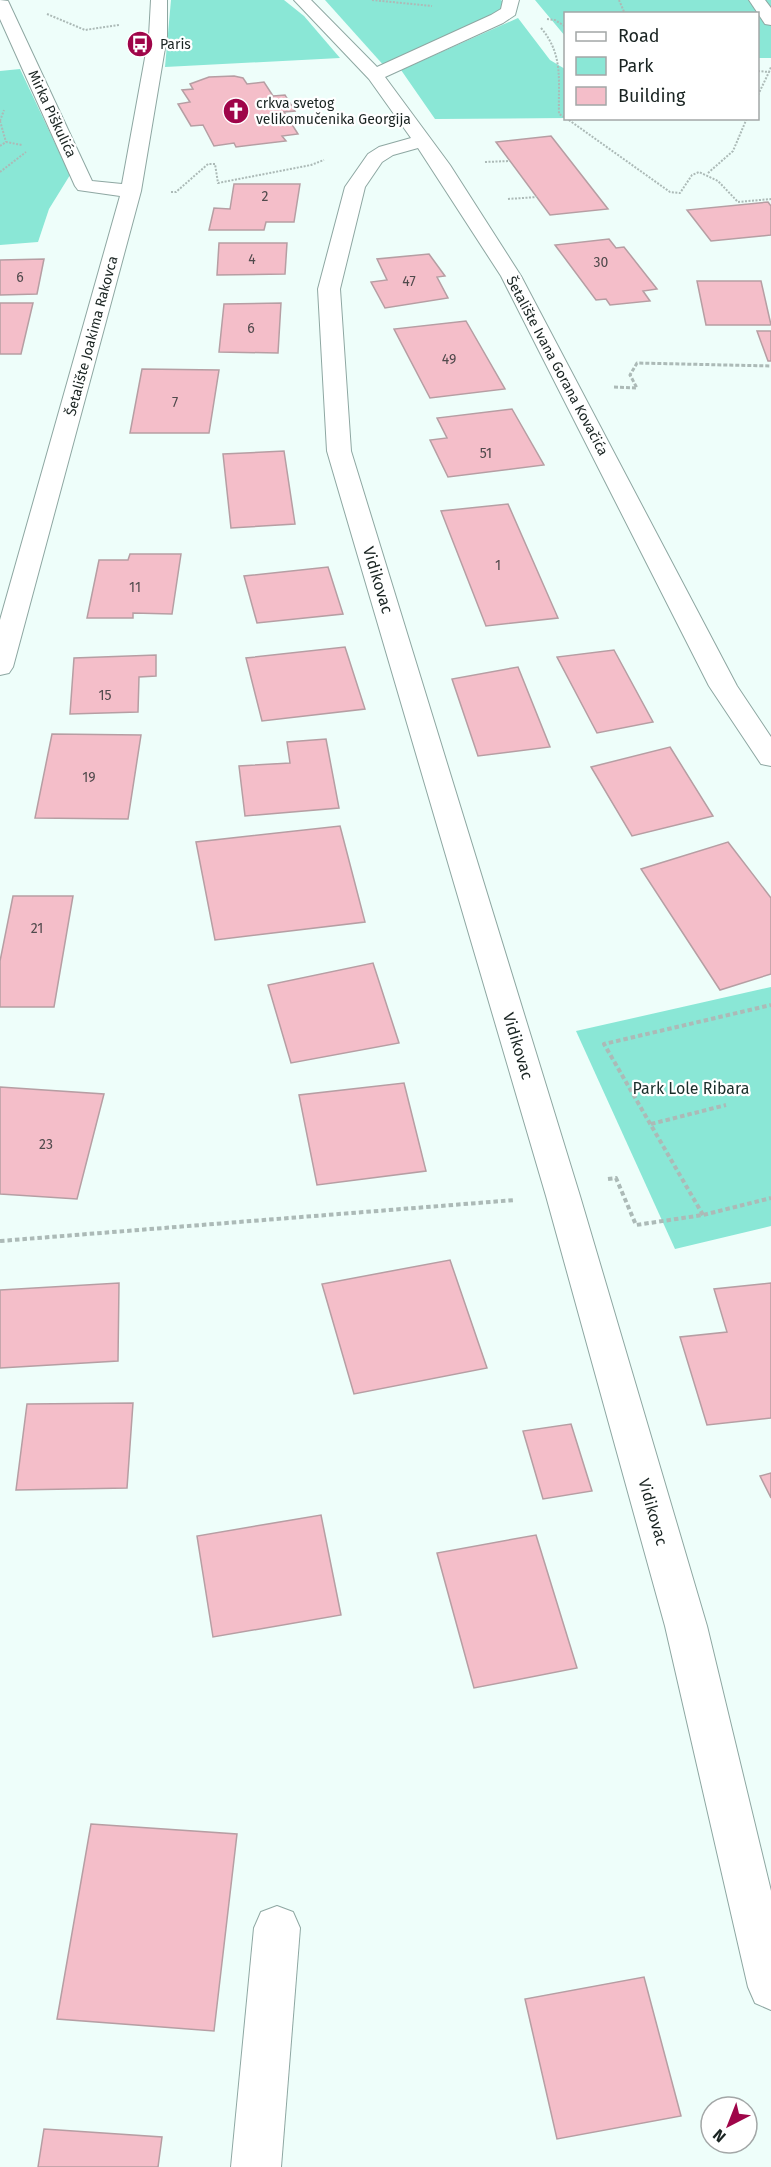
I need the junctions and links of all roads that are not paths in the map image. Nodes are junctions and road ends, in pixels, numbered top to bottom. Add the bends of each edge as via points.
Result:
1 (159, 0) edge
2 (302, 0) edge
3 (511, 0) edge
4 (757, 0) edge
5 (0, 1) edge
6 (771, 20) edge
7 (375, 75) junction
8 (423, 140) junction
9 (131, 190) junction
10 (0, 667) edge
11 (771, 758) edge
12 (277, 1928) dead end
13 (771, 1987) edge
14 (256, 2167) edge

1 - 9 street, Šetalište Joakima Rakovca via 158,36
2 - 7 street, Šetalište Ivana Gorana Kovačića
3 - 7 street via 506,14
4 - 6 street
5 - 9 street, Mirka Piškulića via 85,186
7 - 8 street, Šetalište Ivana Gorana Kovačića
8 - 11 street, Šetalište Ivana Gorana Kovačića via 511,276 723,686
8 - 13 street, Vidikovac via 380,154 355,187 329,289 339,451 563,1196 686,1626
9 - 10 street, Šetalište Joakima Rakovca
12 - 14 street

